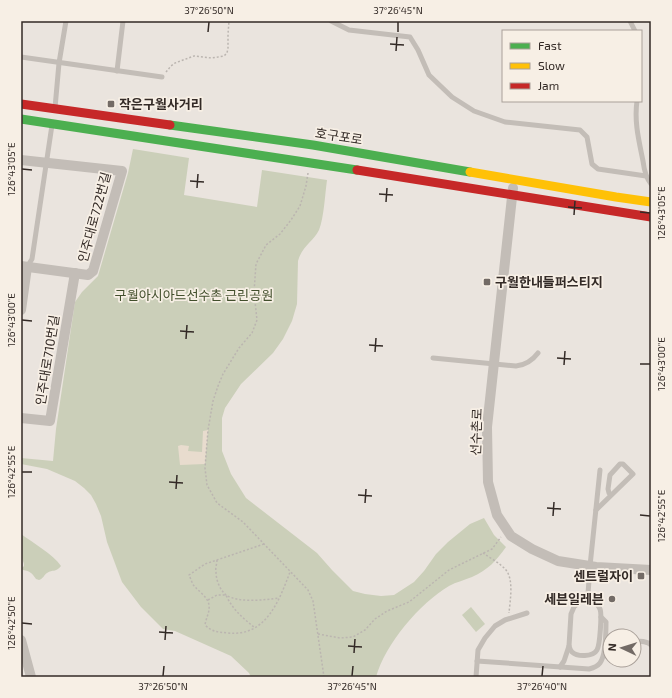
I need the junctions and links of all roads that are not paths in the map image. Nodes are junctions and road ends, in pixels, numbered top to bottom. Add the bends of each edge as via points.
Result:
1 (66, 21) edge
2 (123, 21) edge
3 (331, 21) edge
4 (21, 58) edge
5 (59, 63) junction
6 (117, 71) junction
7 (162, 77) road end
8 (637, 102) edge
9 (21, 104) edge
10 (54, 109) junction
11 (21, 119) edge
12 (52, 124) junction
13 (21, 160) edge
14 (46, 163) junction
15 (646, 176) junction
16 (514, 178) junction
17 (651, 184) edge
18 (512, 194) junction
19 (651, 202) edge
20 (651, 216) edge
21 (24, 266) edge
22 (74, 273) junction
23 (21, 310) edge
24 (538, 353) dead end
25 (433, 358) dead end
26 (494, 364) junction
27 (21, 418) edge
28 (600, 470) dead end
29 (611, 495) junction
30 (596, 510) junction
31 (590, 566) junction
32 (651, 570) edge
33 (588, 594) junction
34 (527, 613) dead end
35 (601, 617) junction
36 (607, 628) edge
37 (21, 640) edge
38 (569, 646) junction
39 (602, 660) edge
40 (477, 661) junction
41 (560, 667) junction
42 (31, 676) edge
43 (476, 677) edge

1 - 5 lane
2 - 6 lane
3 - 15 lane via 350,30 410,37 429,75 452,97 474,111 504,122 580,130 587,137 592,164 598,169
4 - 5 lane
5 - 6 lane
5 - 10 lane
6 - 7 lane
8 - 15 lane via 636,125
9 - 10 main road, 호구포로
10 - 16 main road, 호구포로 via 313,145
11 - 12 main road
12 - 14 lane
12 - 18 main road
13 - 14 street
14 - 21 lane via 32,259
14 - 22 street, 인주대로722번길 via 122,171 93,271 88,275
15 - 17 lane
16 - 18 street, 선수촌로
16 - 19 main road, 호구포로
18 - 20 main road
18 - 26 street, 선수촌로
21 - 22 street, 인주대로722번길
21 - 23 street
22 - 27 street, 인주대로710번길 via 50,421
24 - 26 lane via 527,364 521,366
25 - 26 lane
26 - 31 street, 선수촌로 via 487,427 488,482 497,515 511,536 532,549 558,561
28 - 30 lane
29 - 29 lane via 633,474 623,464 610,475 608,489
29 - 30 lane
30 - 31 lane
31 - 32 street, 선수촌로
31 - 33 lane
33 - 35 lane via 600,609
33 - 38 lane via 574,607 571,614
34 - 40 lane via 496,626 484,638 478,650
35 - 36 lane via 606,622
35 - 38 lane via 597,651 591,655 576,655
37 - 42 street
38 - 41 lane
39 - 41 lane via 589,669
40 - 41 lane
40 - 43 lane

